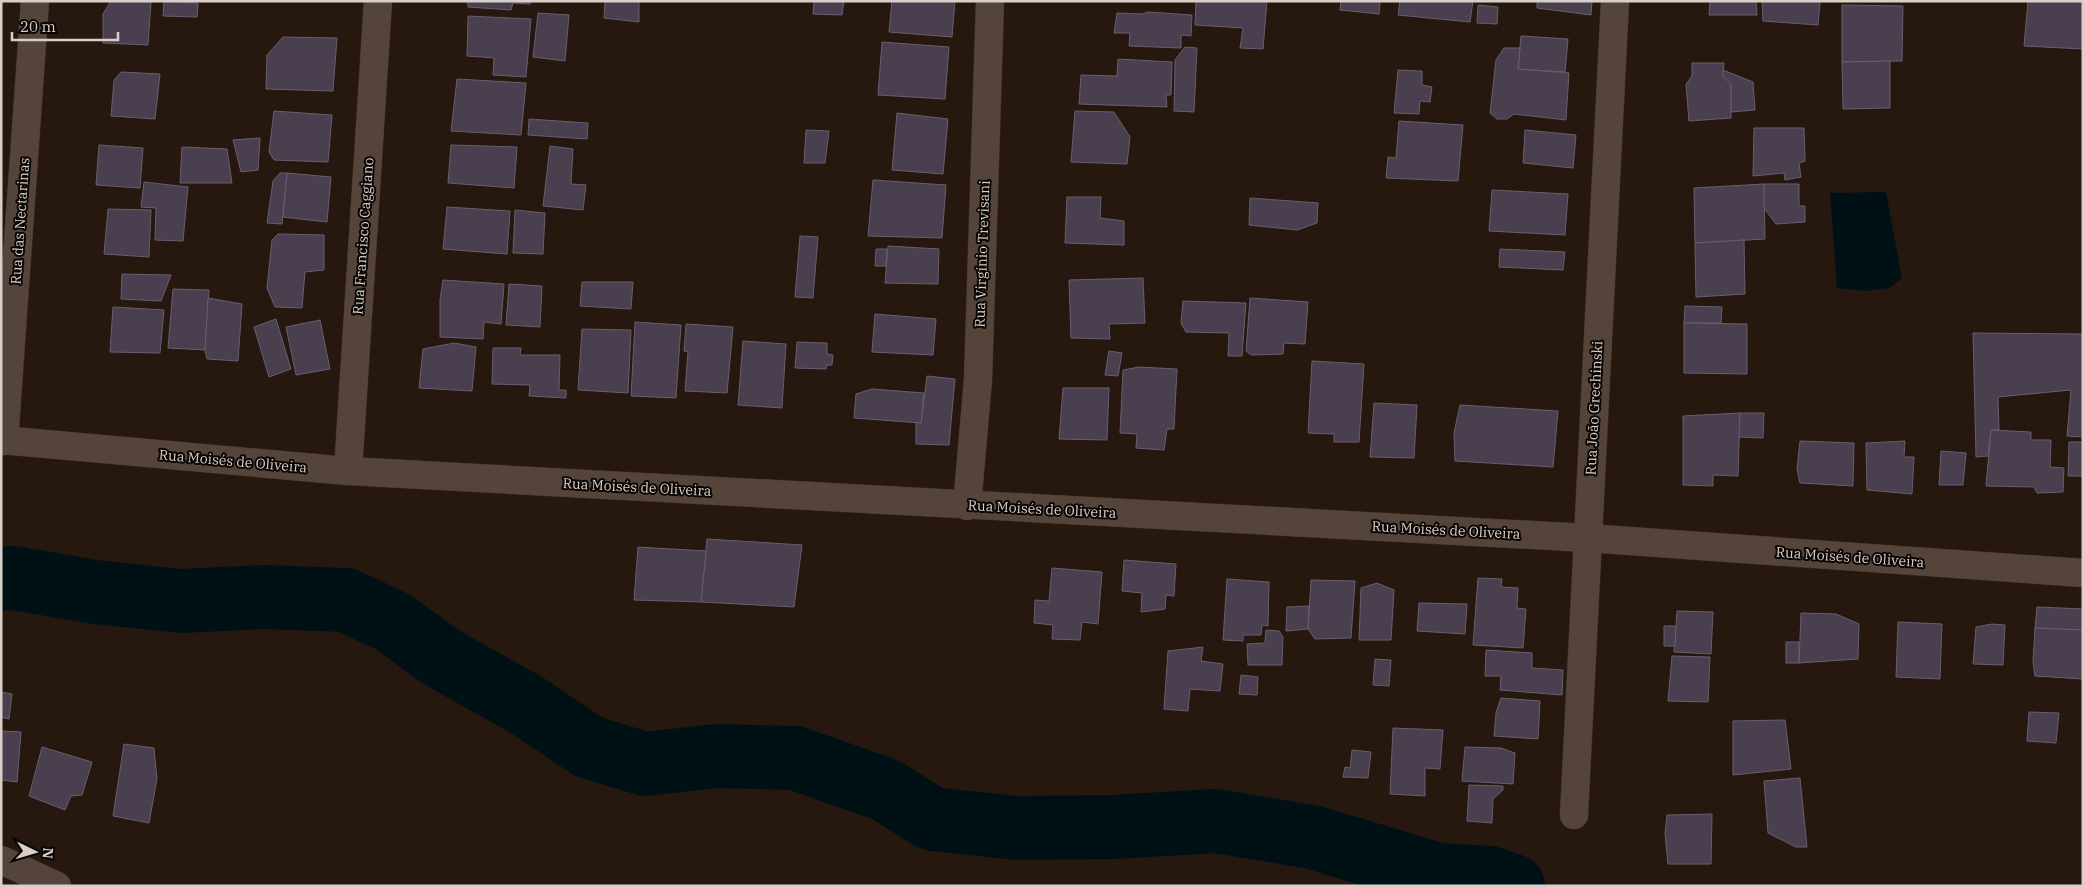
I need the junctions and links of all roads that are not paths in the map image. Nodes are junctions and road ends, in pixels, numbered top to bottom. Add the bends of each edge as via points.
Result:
1 (35, 1) edge
2 (378, 1) edge
3 (990, 1) edge
4 (1615, 1) edge
5 (3, 441) edge
6 (348, 471) junction
7 (967, 506) junction
8 (1587, 538) junction
9 (2083, 573) edge
10 (1574, 815) dead end
11 (1, 860) edge
12 (57, 886) edge

1 - 5 street, Rua das Nectarinas
2 - 6 street, Rua Francisco Caggiano
3 - 7 street, Rua Virgínio Trevisani via 978,380
4 - 8 street, Rua João Grechinski
5 - 6 street, Rua Moisés de Oliveira
6 - 7 street, Rua Moisés de Oliveira
7 - 8 street, Rua Moisés de Oliveira
8 - 9 street, Rua Moisés de Oliveira
8 - 10 street, Rua João Grechinski
11 - 12 street

